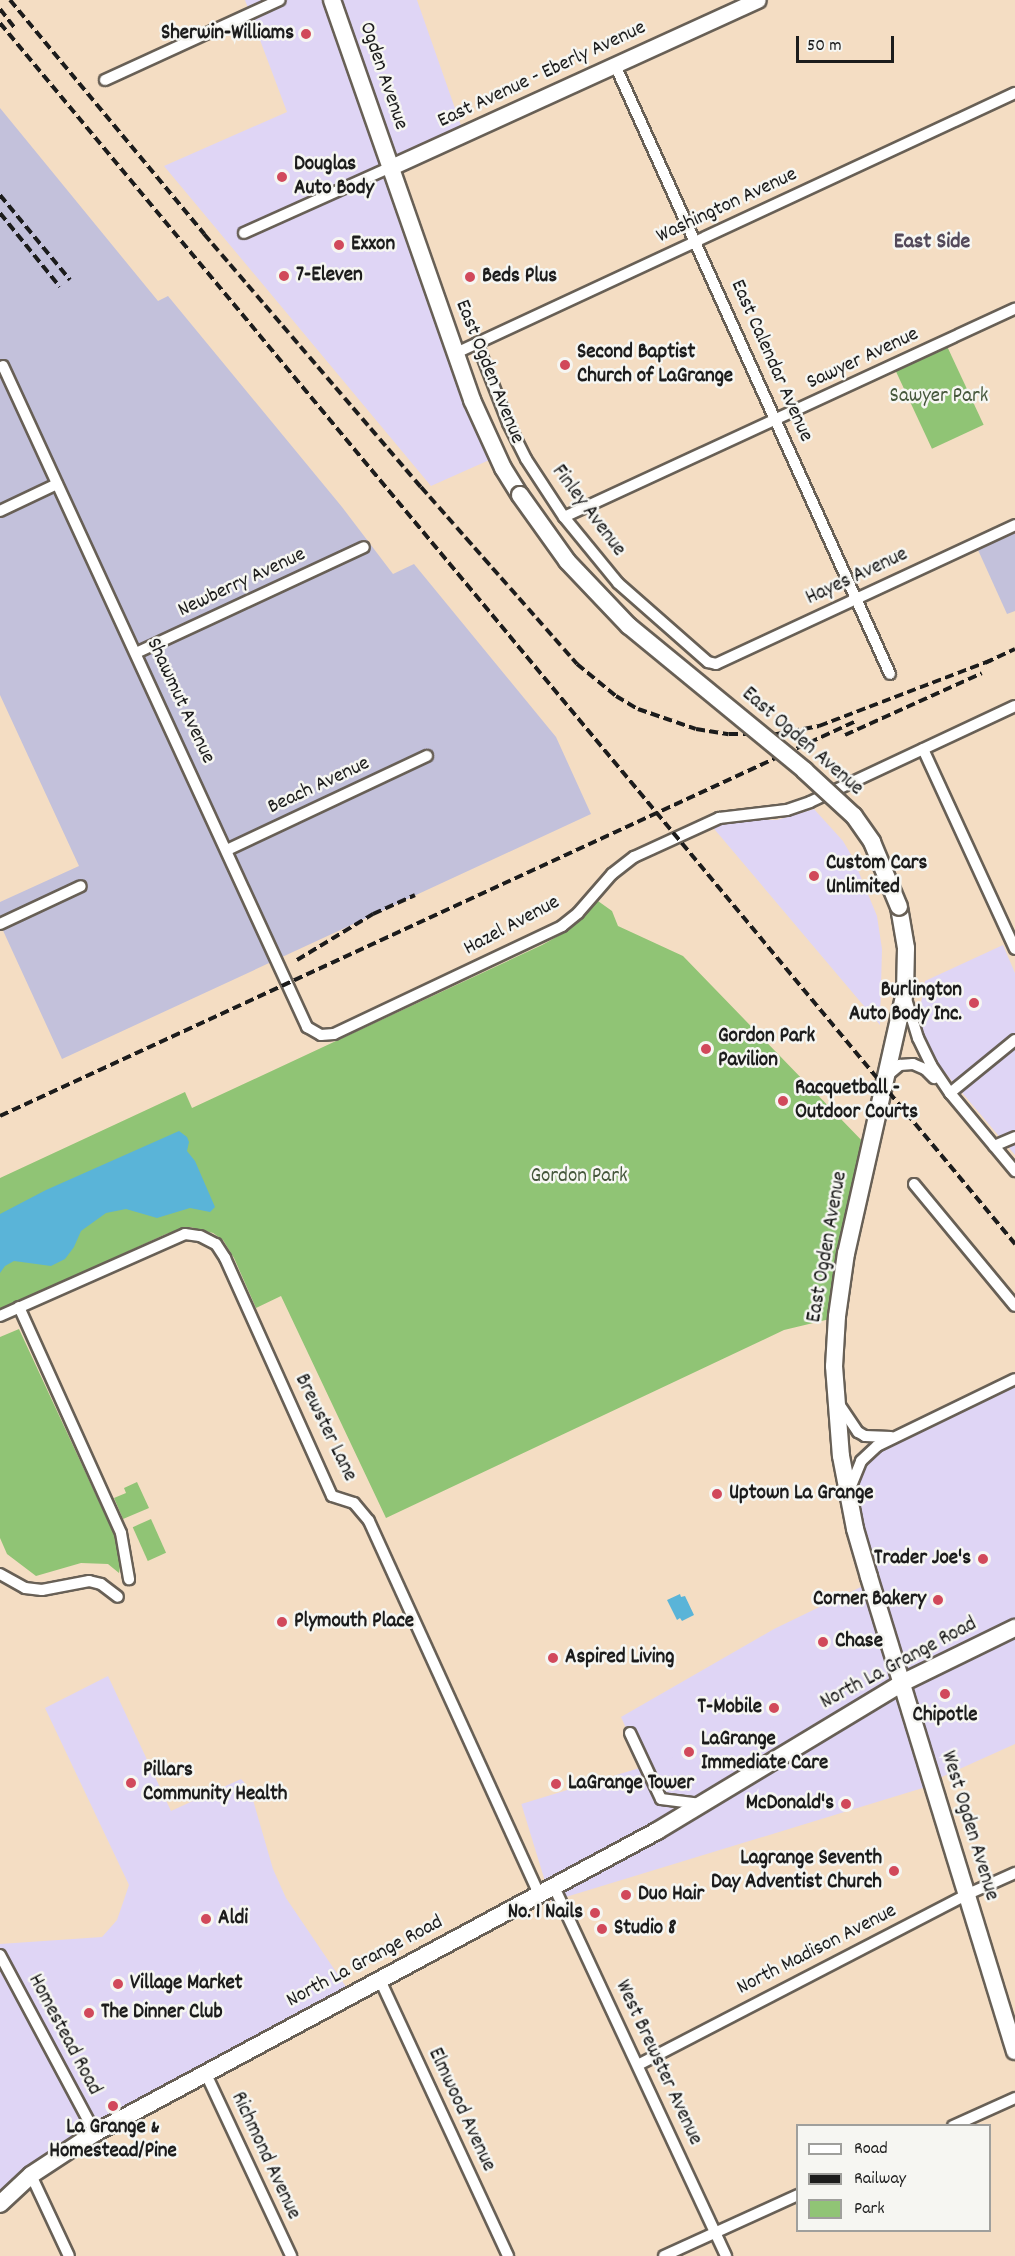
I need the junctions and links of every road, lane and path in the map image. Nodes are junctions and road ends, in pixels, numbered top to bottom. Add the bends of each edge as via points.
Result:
1 (280, 0) edge
2 (333, 0) edge
3 (758, 0) edge
4 (615, 65) junction
5 (105, 80) dead end
6 (1015, 93) edge
7 (391, 167) junction
8 (244, 233) dead end
9 (696, 242) junction
10 (1015, 309) edge
11 (477, 343) junction
12 (457, 362) junction
13 (3, 366) dead end
14 (777, 421) junction
15 (57, 484) junction
16 (0, 511) edge
17 (564, 517) junction
18 (1015, 525) edge
19 (364, 548) dead end
20 (855, 599) junction
21 (136, 653) junction
22 (716, 664) joint
23 (890, 674) dead end
24 (1015, 706) edge
25 (923, 749) junction
26 (427, 756) dead end
27 (227, 850) junction
28 (81, 886) dead end
29 (0, 924) edge
30 (1015, 949) edge
31 (905, 992) junction
32 (333, 1034) joint
33 (1015, 1040) edge
34 (888, 1075) junction
35 (950, 1093) junction
36 (1015, 1137) edge
37 (994, 1146) junction
38 (1015, 1171) edge
39 (914, 1184) dead end
40 (1015, 1306) edge
41 (19, 1307) junction
42 (0, 1316) edge
43 (1015, 1379) edge
44 (836, 1399) junction
45 (892, 1437) junction
46 (849, 1494) junction
47 (0, 1574) edge
48 (129, 1579) dead end
49 (118, 1597) dead end
50 (1015, 1628) edge
51 (902, 1683) junction
52 (630, 1733) dead end
53 (707, 1801) junction
54 (1015, 1873) edge
55 (546, 1891) junction
56 (966, 1895) junction
57 (1, 1959) edge
58 (380, 1980) junction
59 (1015, 2051) edge
60 (638, 2065) junction
61 (205, 2073) junction
62 (1015, 2098) edge
63 (957, 2124) edge
64 (94, 2133) junction
65 (26, 2178) junction
66 (796, 2196) edge
67 (0, 2204) edge
68 (715, 2232) junction
69 (69, 2256) edge
70 (291, 2256) edge
71 (508, 2256) edge
72 (664, 2256) edge
73 (726, 2256) edge

1 - 5 street
2 - 7 main road, Ogden Avenue
3 - 4 main road, East Avenue - Eberly Avenue
4 - 7 main road, East Avenue - Eberly Avenue
4 - 9 street, East Calendar Avenue
6 - 9 street, Washington Avenue
7 - 8 street, East Avenue - Eberly Avenue
7 - 12 main road, East Ogden Avenue
9 - 11 street, Washington Avenue
9 - 14 street, East Calendar Avenue
10 - 14 street, Sawyer Avenue
11 - 12 street, Washington Avenue
11 - 17 street, Finley Avenue via 526,459
12 - 31 main road, East Ogden Avenue, bridge via 503,468 567,561 629,626 854,816 872,842 899,907 906,948
13 - 15 street, Shawmut Avenue
14 - 17 street, Sawyer Avenue
14 - 20 street, East Calendar Avenue
15 - 16 street
15 - 21 street, Shawmut Avenue
17 - 22 street, Finley Avenue via 624,588 708,663
18 - 20 street, Hayes Avenue
19 - 21 street, Newberry Avenue
20 - 22 street, Hayes Avenue
20 - 23 street, East Calendar Avenue
21 - 27 street, Shawmut Avenue
24 - 25 street, Hazel Avenue
25 - 30 street
25 - 32 street, Hazel Avenue via 810,802 787,810 729,815 692,830 624,864 578,913 543,937
26 - 27 street, Beach Avenue
27 - 32 street, Shawmut Avenue via 307,1027 321,1035
28 - 29 street
31 - 34 main road, East Ogden Avenue
31 - 35 street via 924,1052
33 - 35 street
34 - 35 street via 900,1065 913,1064 925,1069
34 - 44 main road, East Ogden Avenue via 846,1253 834,1340
35 - 37 street
36 - 37 street
37 - 38 street
39 - 40 street
41 - 42 street, Brewster Lane
41 - 48 street via 122,1533
41 - 55 street, Brewster Lane via 185,1234 216,1244 332,1496 354,1503 369,1521
43 - 45 street
44 - 45 street via 858,1432
44 - 46 main road, East Ogden Avenue
45 - 46 street via 863,1459
46 - 51 main road, East Ogden Avenue via 855,1529
47 - 49 street via 25,1588 42,1590 89,1581
50 - 51 main road, North La Grange Road
51 - 53 main road, North La Grange Road
51 - 56 main road, West Ogden Avenue
52 - 53 street via 661,1799
53 - 55 main road, North La Grange Road
54 - 56 street, North Madison Avenue
55 - 58 main road, North La Grange Road
55 - 60 street, West Brewster Avenue
56 - 59 main road, West Ogden Avenue
56 - 60 street, North Madison Avenue
57 - 64 street, Homestead Road
58 - 61 main road, North La Grange Road
58 - 71 street, Elmwood Avenue
60 - 68 street, West Brewster Avenue
61 - 64 main road, North La Grange Road
61 - 70 street, Richmond Avenue
62 - 63 street
64 - 65 main road, North La Grange Road
65 - 67 main road
65 - 69 street
66 - 68 street
68 - 72 street
68 - 73 street, West Brewster Avenue

